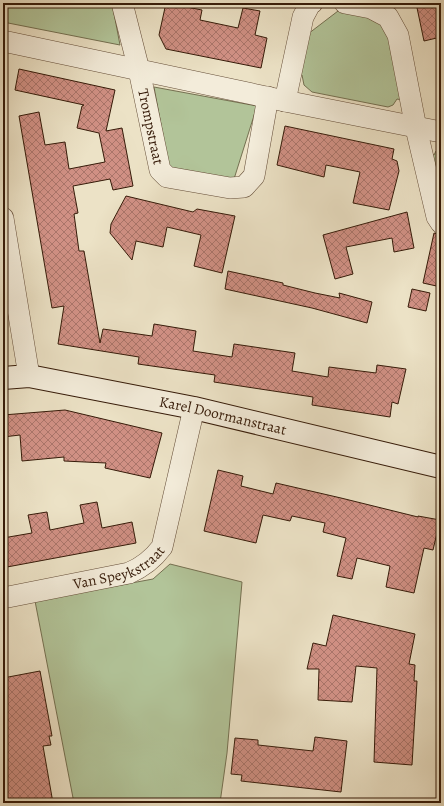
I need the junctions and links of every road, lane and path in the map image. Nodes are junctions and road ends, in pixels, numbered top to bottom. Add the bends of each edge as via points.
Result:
1 (122, 3) edge
2 (312, 3) edge
3 (345, 3) edge
4 (3, 41) edge
5 (139, 70) junction
6 (276, 99) junction
7 (416, 128) junction
8 (441, 132) edge
9 (3, 218) edge
10 (441, 222) edge
11 (30, 376) junction
12 (3, 378) edge
13 (194, 408) junction
14 (441, 467) edge
15 (3, 598) edge

1 - 5 street, Trompstraat
2 - 6 street, Trompstraat via 303,17
3 - 7 street via 371,8 388,17 398,35
4 - 5 street, Trompstraat
5 - 6 street, Trompstraat
5 - 6 street, Trompstraat via 160,170 167,177 230,188 244,186 254,176
6 - 7 street, Trompstraat
7 - 8 street, Trompstraat
7 - 10 street via 437,217
9 - 11 street
11 - 12 main road, Karel Doormanstraat
11 - 13 main road, Karel Doormanstraat
13 - 14 main road, Karel Doormanstraat
13 - 15 street, Van Speykstraat via 162,547 156,555 129,573

